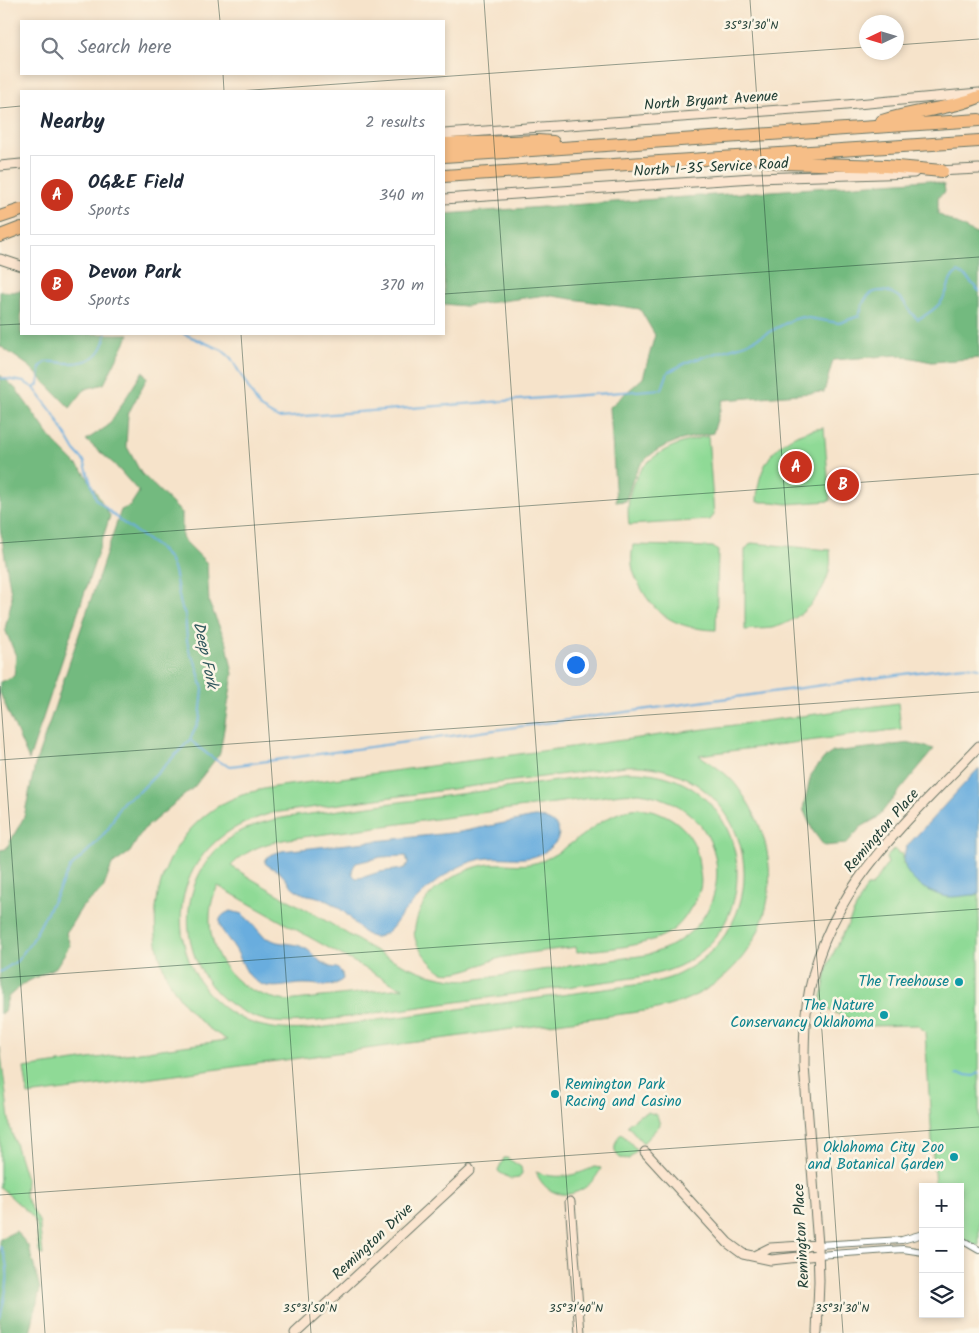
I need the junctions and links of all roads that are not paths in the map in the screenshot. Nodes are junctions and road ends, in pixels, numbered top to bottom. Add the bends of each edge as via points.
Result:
1 (979, 93) edge
2 (979, 97) edge
3 (979, 120) edge
4 (864, 128) junction
5 (445, 134) edge
6 (979, 141) edge
7 (445, 144) edge
8 (590, 146) junction
9 (445, 156) edge
10 (735, 156) junction
11 (20, 164) edge
12 (0, 166) edge
13 (979, 169) edge
14 (942, 171) junction
15 (445, 176) edge
16 (445, 199) edge
17 (18, 211) edge
18 (0, 217) edge
19 (20, 229) edge
20 (0, 236) edge
21 (0, 260) edge
22 (20, 266) edge
23 (979, 746) edge
24 (645, 1152) dead end
25 (470, 1172) dead end
26 (570, 1202) dead end
27 (919, 1235) edge
28 (964, 1241) edge
29 (818, 1245) junction
30 (979, 1250) edge
31 (919, 1251) edge
32 (756, 1255) junction
33 (818, 1255) junction
34 (294, 1333) edge
35 (580, 1333) edge
36 (817, 1333) edge

1 - 5 main road, North Bryant Avenue
2 - 4 highway
3 - 4 highway
4 - 8 highway
6 - 10 highway
7 - 8 highway via 538,140
8 - 9 highway
10 - 14 highway via 783,163
10 - 15 highway
11 - 12 main road
13 - 14 main road, North I-35 Service Road
14 - 16 main road, North I-35 Service Road via 753,178
17 - 18 highway
19 - 20 highway
21 - 22 main road
23 - 29 main road, Remington Place via 870,863 839,909 822,947 807,1003 804,1042
24 - 32 main road via 733,1247 744,1254
25 - 34 main road, Remington Drive
26 - 35 main road
27 - 29 street via 902,1240
28 - 30 street
29 - 32 main road via 770,1248
29 - 33 main road, Remington Place
31 - 33 street via 903,1249
32 - 33 main road via 771,1260
33 - 36 main road, Remington Place

